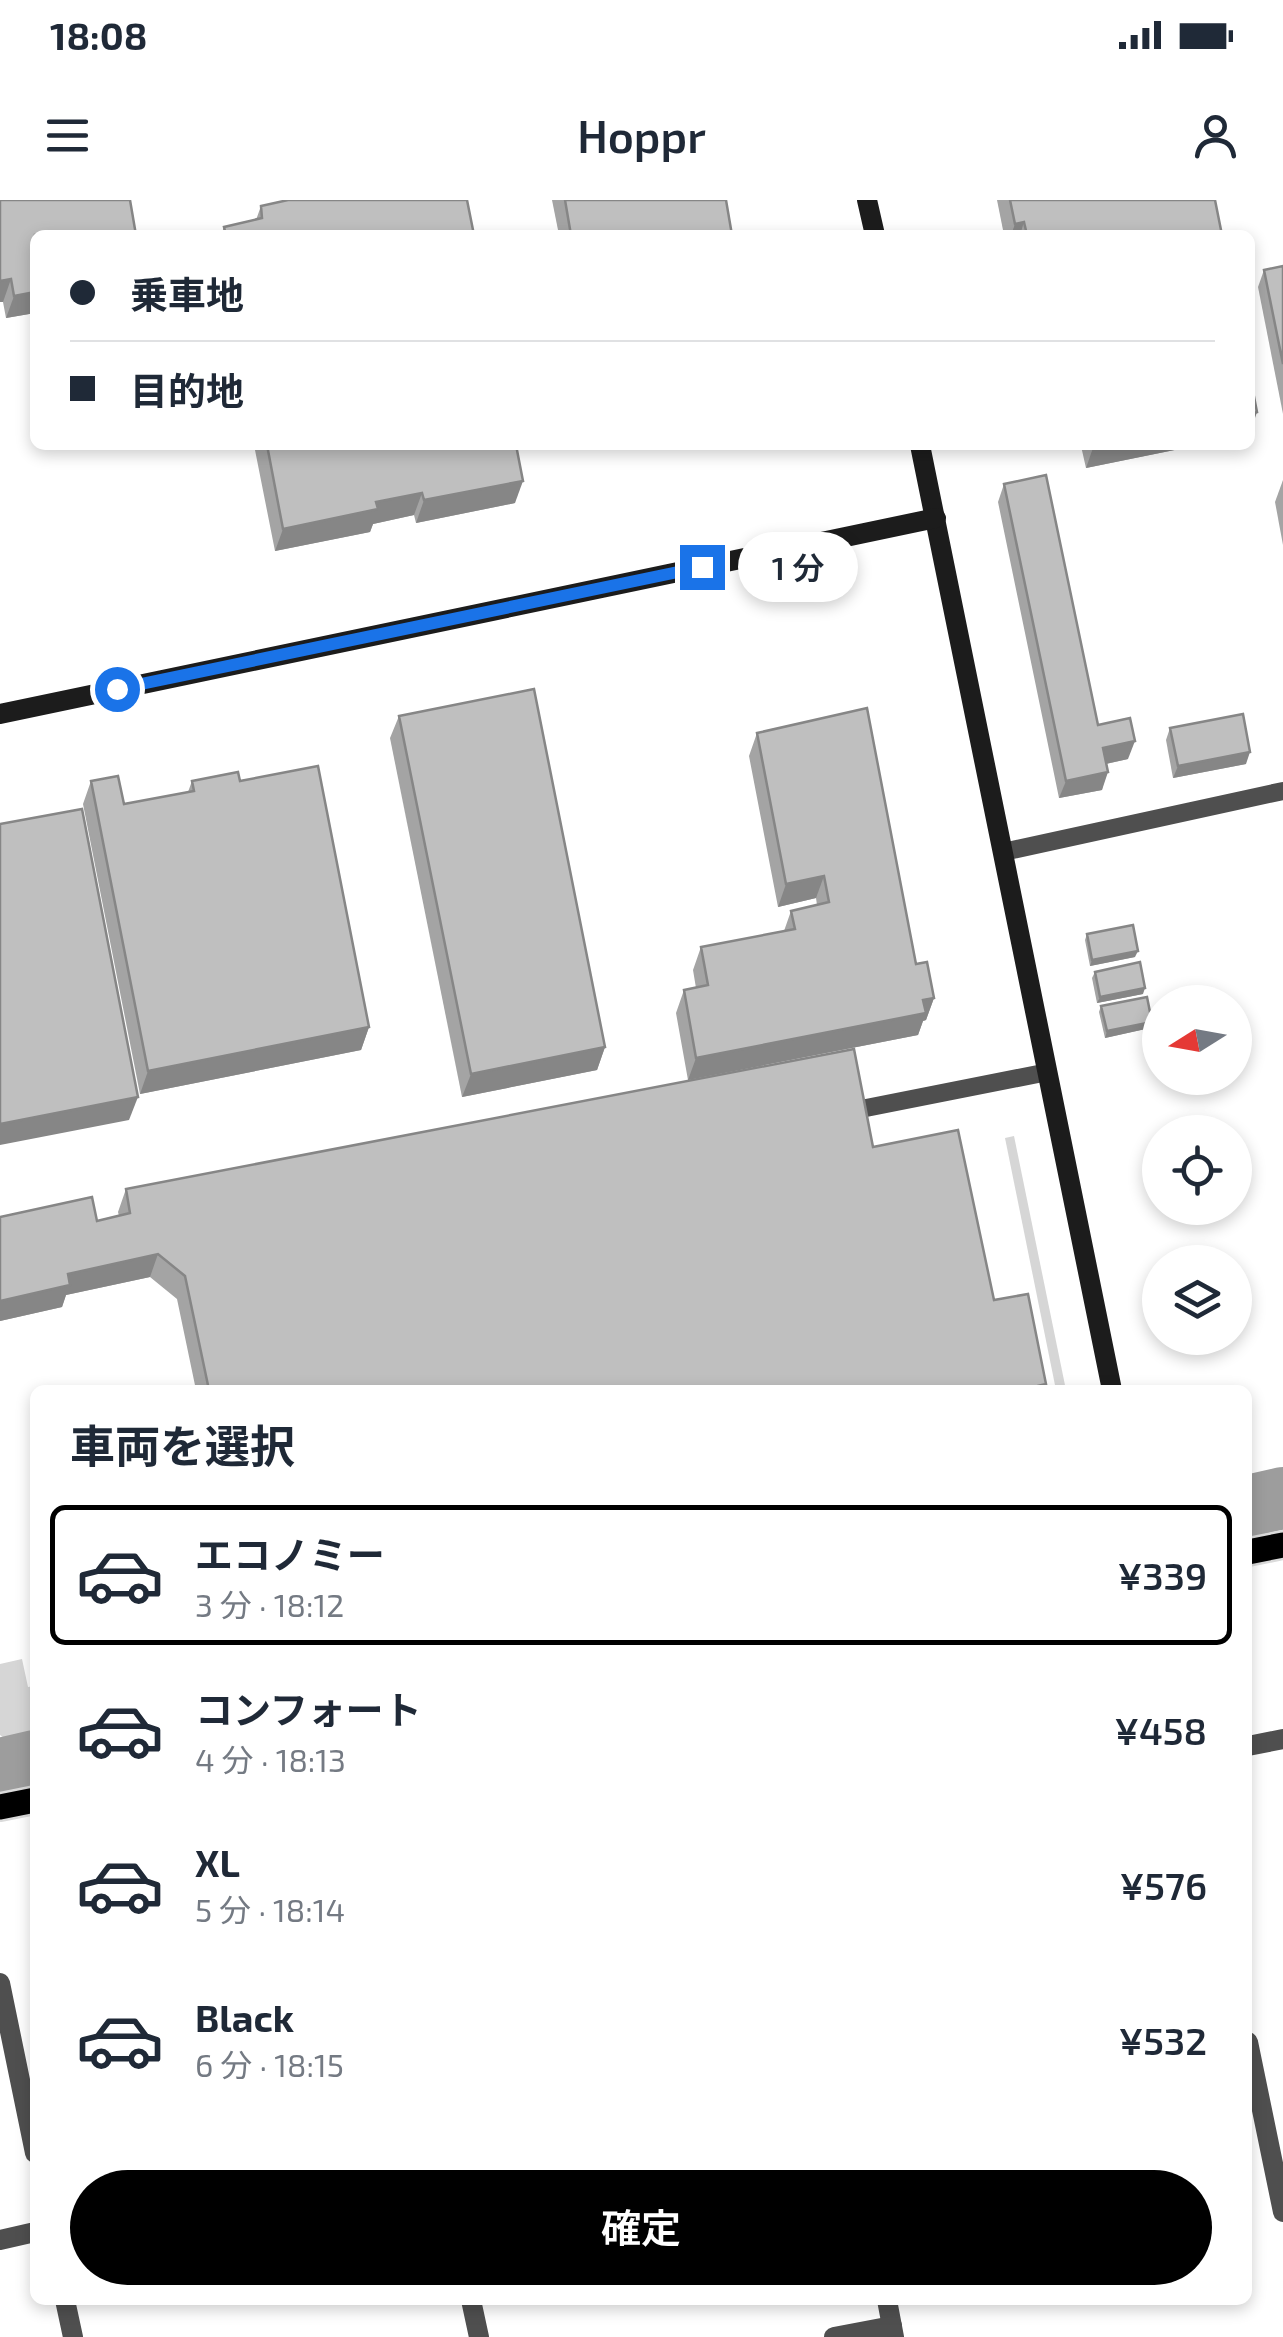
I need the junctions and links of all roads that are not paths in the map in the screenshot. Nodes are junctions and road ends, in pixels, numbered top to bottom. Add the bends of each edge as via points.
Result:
1 (867, 200) edge
2 (873, 230) edge
3 (921, 450) edge
4 (936, 518) junction
5 (0, 714) edge
6 (1283, 791) edge
7 (1003, 852) junction
8 (1048, 1072) junction
9 (861, 1109) edge
10 (1111, 1385) edge
11 (1283, 1545) edge
12 (1252, 1551) edge
13 (1283, 1740) edge
14 (1252, 1745) edge
15 (30, 1801) edge
16 (0, 1807) edge
17 (0, 1983) edge
18 (1252, 2061) edge
19 (30, 2129) edge
20 (1283, 2212) edge
21 (30, 2233) edge
22 (0, 2240) edge
23 (66, 2305) edge
24 (473, 2305) edge
25 (888, 2305) edge
26 (893, 2331) edge
27 (73, 2337) edge
28 (479, 2337) edge
29 (834, 2337) edge

1 - 2 street
3 - 4 street
4 - 5 street
4 - 7 street
6 - 7 lane
7 - 8 street
8 - 9 lane
8 - 10 street
11 - 12 main road
13 - 14 street
15 - 16 main road
17 - 19 street
18 - 20 street
21 - 22 street
23 - 27 street
24 - 28 street
25 - 26 street
26 - 29 street

